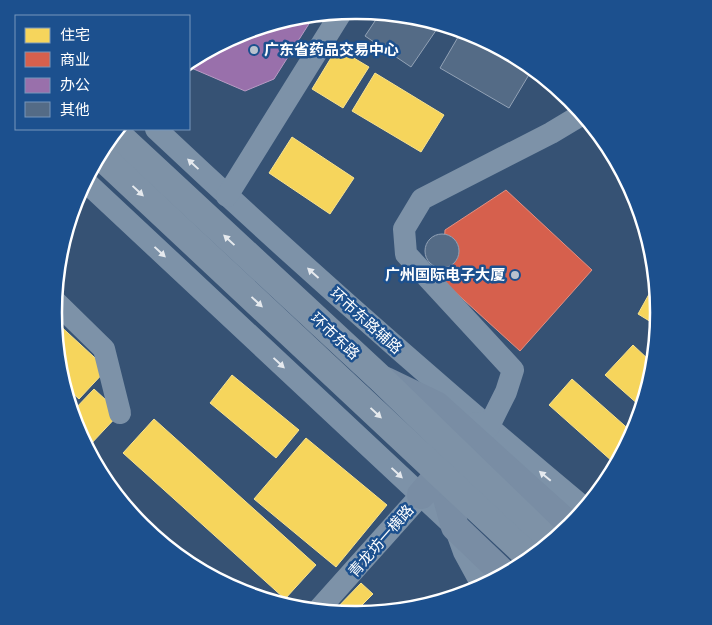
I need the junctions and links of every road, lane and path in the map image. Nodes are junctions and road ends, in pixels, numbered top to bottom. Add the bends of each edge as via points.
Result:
1 (337, 19) edge
2 (576, 118) edge
3 (157, 130) edge
4 (121, 137) edge
5 (105, 160) edge
6 (91, 187) edge
7 (227, 196) junction
8 (62, 308) edge
9 (401, 352) junction
10 (381, 379) junction
11 (436, 406) junction
12 (120, 413) dead end
13 (488, 428) junction
14 (474, 468) junction
15 (440, 472) junction
16 (421, 495) junction
17 (579, 504) edge
18 (564, 520) edge
19 (455, 527) junction
20 (545, 538) edge
21 (525, 553) edge
22 (499, 569) edge
23 (479, 579) edge
24 (323, 605) edge

1 - 7 street
2 - 13 street via 422,199 404,229 406,254 513,370
7 -> 3 street, 环市东路辅路
10 -> 4 highway, 环市东路
5 -> 15 highway, 环市东路
6 -> 16 street
9 -> 7 street, 环市东路辅路
8 - 12 street via 104,349
9 - 11 street
9 - 13 street, 环市东路辅路
10 - 11 main road
10 - 14 highway, 环市东路
11 - 13 street
11 - 14 street
11 - 18 main road
17 -> 13 street, 环市东路辅路
14 - 20 highway, 环市东路
15 - 16 main road, 青龙坊一横路
15 - 19 main road
15 - 21 highway, 环市东路
16 - 19 street
16 - 24 street, 青龙坊一横路
19 - 22 main road
19 - 23 street

